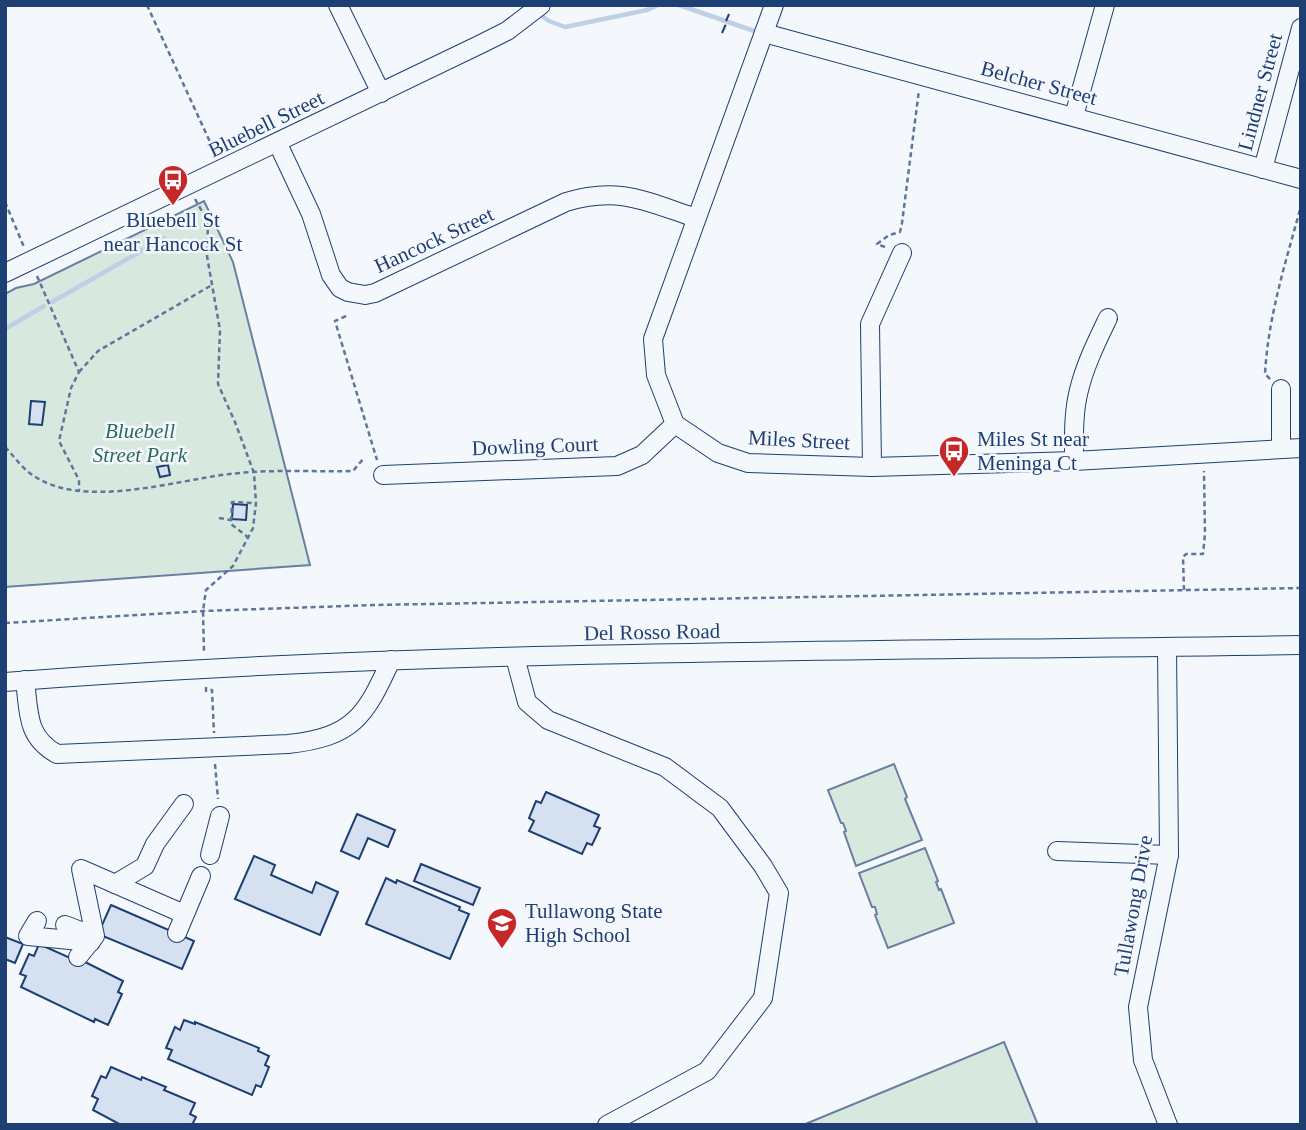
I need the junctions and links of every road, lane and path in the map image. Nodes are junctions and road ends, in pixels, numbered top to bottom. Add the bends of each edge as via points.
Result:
1 (146, 5) edge
2 (338, 5) edge
3 (541, 5) edge
4 (774, 5) edge
5 (1105, 5) edge
6 (1301, 28) edge
7 (764, 33) junction
8 (923, 75) junction
9 (381, 93) junction
10 (1074, 116) junction
11 (278, 144) junction
12 (217, 156) dead end
13 (1263, 169) junction
14 (1301, 179) edge
15 (188, 187) junction
16 (5, 202) edge
17 (1301, 206) edge
18 (696, 218) junction
19 (26, 252) dead end
20 (902, 253) joint
21 (34, 269) dead end
22 (5, 273) edge
23 (212, 285) junction
24 (346, 316) dead end
25 (1108, 318) dead end
26 (79, 372) junction
27 (1281, 389) joint
28 (675, 424) junction
29 (372, 444) dead end
30 (5, 447) edge
31 (1280, 448) junction
32 (1301, 448) edge
33 (1203, 453) junction
34 (364, 458) dead end
35 (1074, 461) junction
36 (872, 467) junction
37 (254, 473) junction
38 (383, 475) dead end
39 (79, 490) junction
40 (256, 503) junction
41 (219, 518) dead end
42 (231, 520) junction
43 (249, 538) junction
44 (1301, 587) edge
45 (1184, 590) junction
46 (203, 611) junction
47 (5, 623) edge
48 (1301, 645) edge
49 (1167, 647) junction
50 (515, 657) junction
51 (391, 660) junction
52 (205, 669) junction
53 (25, 680) junction
54 (5, 682) edge
55 (214, 747) junction
56 (184, 804) dead end
57 (220, 816) joint
58 (1057, 851) dead end
59 (210, 855) dead end
60 (1169, 855) junction
61 (201, 876) dead end
62 (115, 884) junction
63 (184, 914) junction
64 (37, 921) dead end
65 (65, 925) dead end
66 (177, 933) dead end
67 (93, 939) junction
68 (78, 957) dead end
69 (607, 1125) edge
70 (1168, 1125) edge

1 - 12 path
2 - 9 street
3 - 9 street, Bluebell Street via 507,31
4 - 7 street
5 - 10 street
6 - 13 street, Lindner Street
7 - 8 street, Belcher Street
7 - 18 street
8 - 10 street, Belcher Street
8 - 20 path via 900,232 877,244
9 - 11 street, Bluebell Street
10 - 13 street, Belcher Street
11 - 15 street, Bluebell Street
11 - 18 street, Hancock Street via 311,214 331,275 340,289 356,294 375,293 566,202 588,196 631,196
13 - 14 street, Belcher Street
15 - 22 street, Bluebell Street
15 - 23 path via 208,222
16 - 19 path
17 - 27 path via 1266,357 1265,374
18 - 28 street via 653,339 656,375
20 - 36 street via 870,324
21 - 26 path
23 - 26 path via 98,351
23 - 37 path via 220,330 218,384
24 - 29 path via 335,321
25 - 35 street via 1079,390
26 - 39 path via 59,442 79,480
27 - 31 street
28 - 36 street, Miles Street via 718,453 748,463
28 - 38 street, Dowling Court via 642,455 617,466
30 - 39 path via 42,481
31 - 32 street, Miles Street
31 - 33 street, Miles Street
33 - 35 street, Miles Street
33 - 45 path via 1203,554 1183,557
34 - 37 path via 353,471
35 - 36 street, Miles Street
37 - 39 path via 139,490
37 - 40 path
40 - 42 path via 232,502
40 - 43 path
41 - 42 path
42 - 43 path
43 - 46 path via 233,566 206,590
44 - 45 path
45 - 46 path
46 - 47 path
46 - 52 path
48 - 49 street, Del Rosso Road
49 - 50 street, Del Rosso Road
49 - 60 street, Tullawong Drive
50 - 51 street, Del Rosso Road
50 - 69 street via 527,702 548,720 665,767 720,808 779,893 764,998 707,1071
51 - 52 street, Del Rosso Road
51 - 55 street via 368,705 354,723 335,735 288,744
52 - 53 street, Del Rosso Road
52 - 55 path via 206,691 212,690
53 - 54 street, Del Rosso Road
53 - 55 street via 31,726 45,747 57,754
55 - 57 path
56 - 62 street via 145,866
57 - 59 street
58 - 60 street
60 - 70 street, Tullawong Drive via 1138,1007 1143,1060
61 - 63 street
62 - 63 street
62 - 67 street via 81,869
63 - 66 street
64 - 67 street via 28,936
65 - 67 street
67 - 68 street

